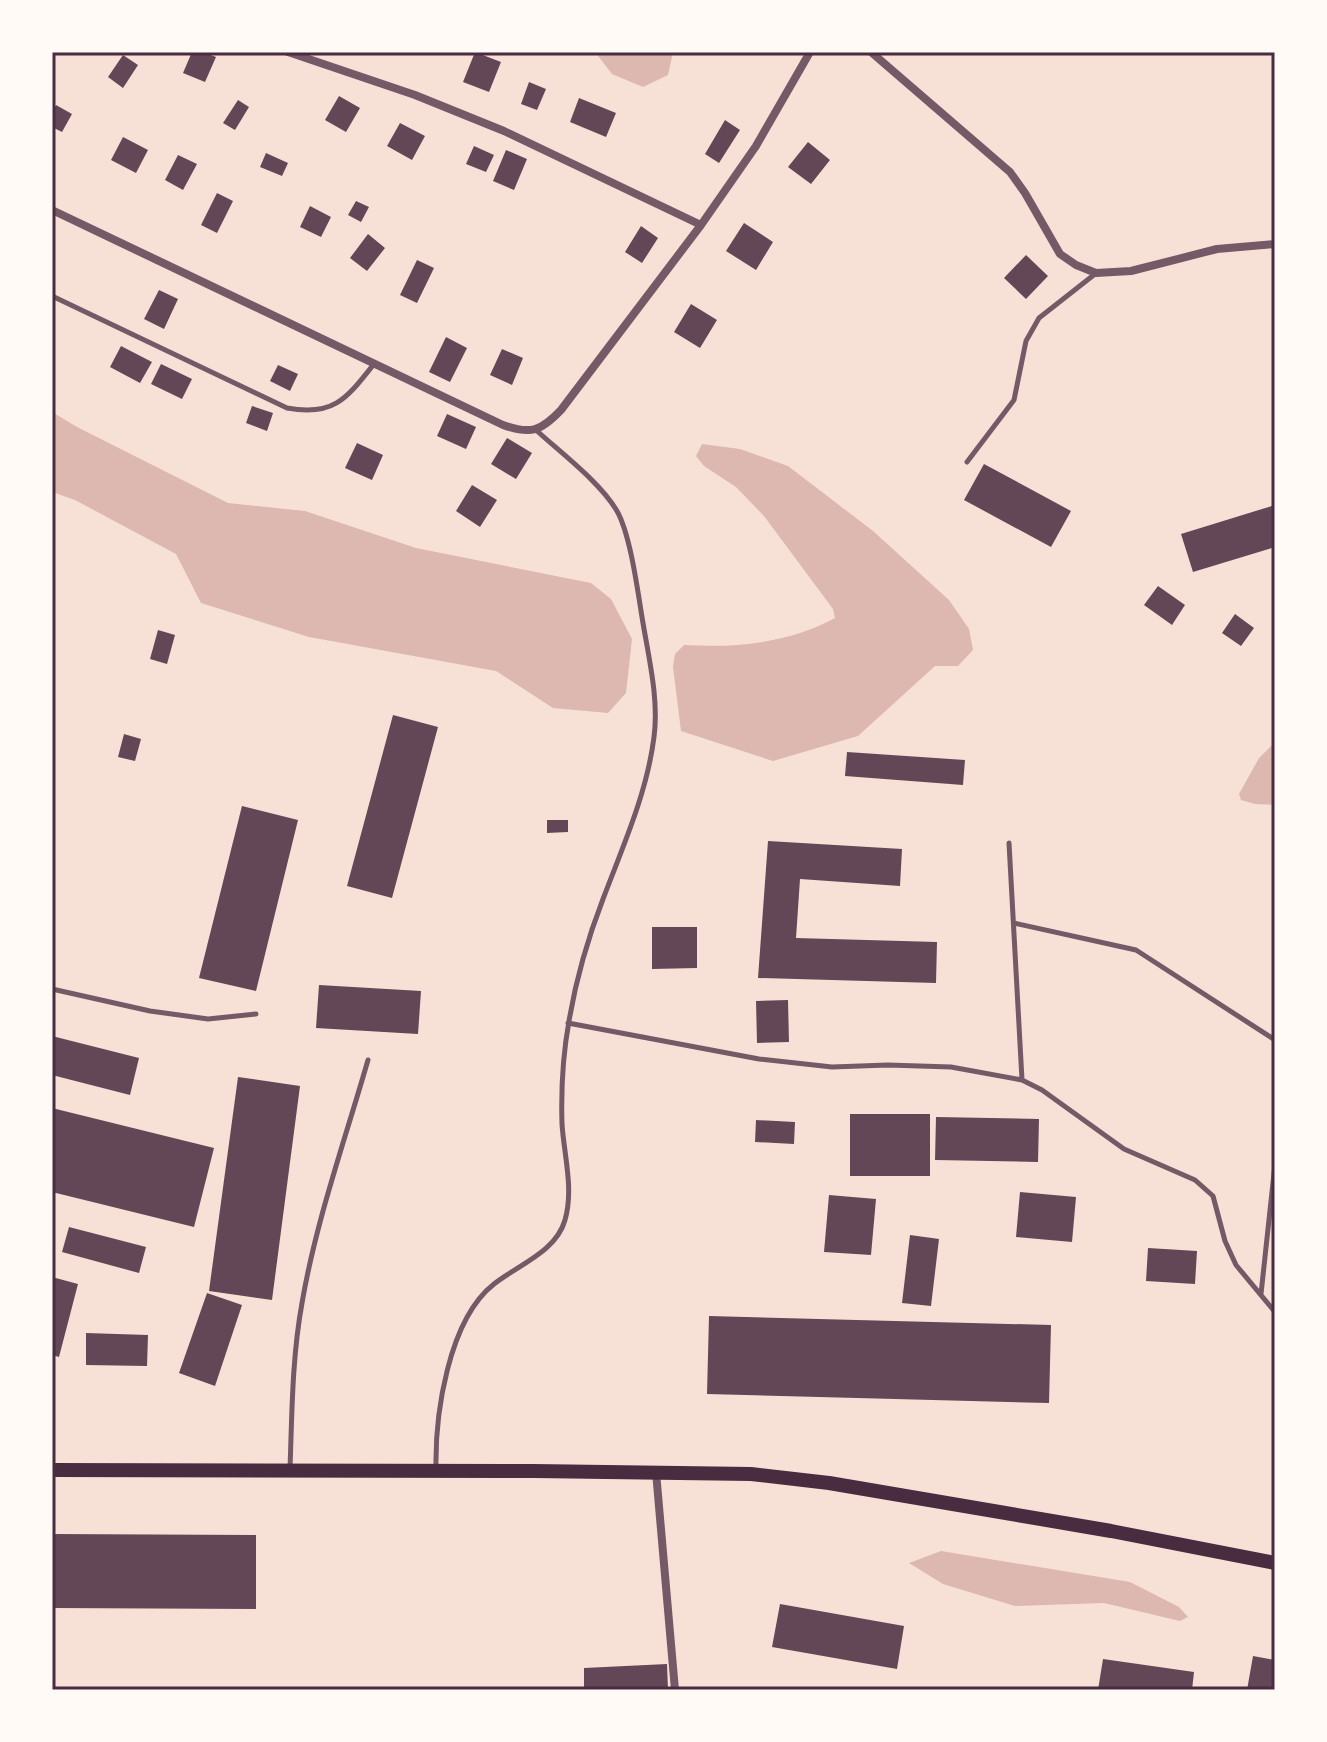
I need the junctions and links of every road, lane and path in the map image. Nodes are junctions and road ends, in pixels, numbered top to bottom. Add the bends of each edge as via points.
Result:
1 (288, 52) edge
2 (810, 52) edge
3 (871, 52) edge
4 (52, 210) edge
5 (701, 225) junction
6 (1275, 244) edge
7 (1096, 273) junction
8 (52, 296) edge
9 (374, 364) junction
10 (536, 430) junction
11 (967, 462) dead end
12 (1009, 843) dead end
13 (1014, 923) junction
14 (52, 989) edge
15 (256, 1014) dead end
16 (568, 1023) junction
17 (1275, 1040) edge
18 (368, 1060) dead end
19 (1022, 1080) junction
20 (1275, 1164) edge
21 (1261, 1296) junction
22 (1275, 1312) edge
23 (52, 1470) edge
24 (290, 1470) junction
25 (436, 1470) junction
26 (656, 1472) junction
27 (1275, 1563) edge
28 (675, 1690) edge

1 - 5 street via 480,121
2 - 5 street via 756,146
3 - 7 street via 994,156 1025,193 1060,254
4 - 9 street
5 - 10 street via 561,410
6 - 7 street via 1217,249 1131,271
7 - 11 lane via 1039,318 1026,341 1014,400
8 - 9 lane via 287,408 314,411 338,404
9 - 10 street via 503,425
10 - 16 lane via 618,513 653,686 655,735 647,774 582,961
12 - 13 lane
13 - 17 lane via 1136,950
13 - 19 lane
14 - 15 lane via 208,1019
16 - 19 lane via 759,1059 832,1067 951,1067
16 - 25 lane via 562,1122 569,1196 565,1222 553,1241 492,1285 462,1330 444,1389
18 - 24 lane via 302,1302
19 - 21 lane via 1124,1149 1195,1180 1213,1196 1236,1265
20 - 21 lane
21 - 22 lane
23 - 24 main road
24 - 25 main road
25 - 26 main road
26 - 27 main road via 751,1474 829,1483
26 - 28 street

